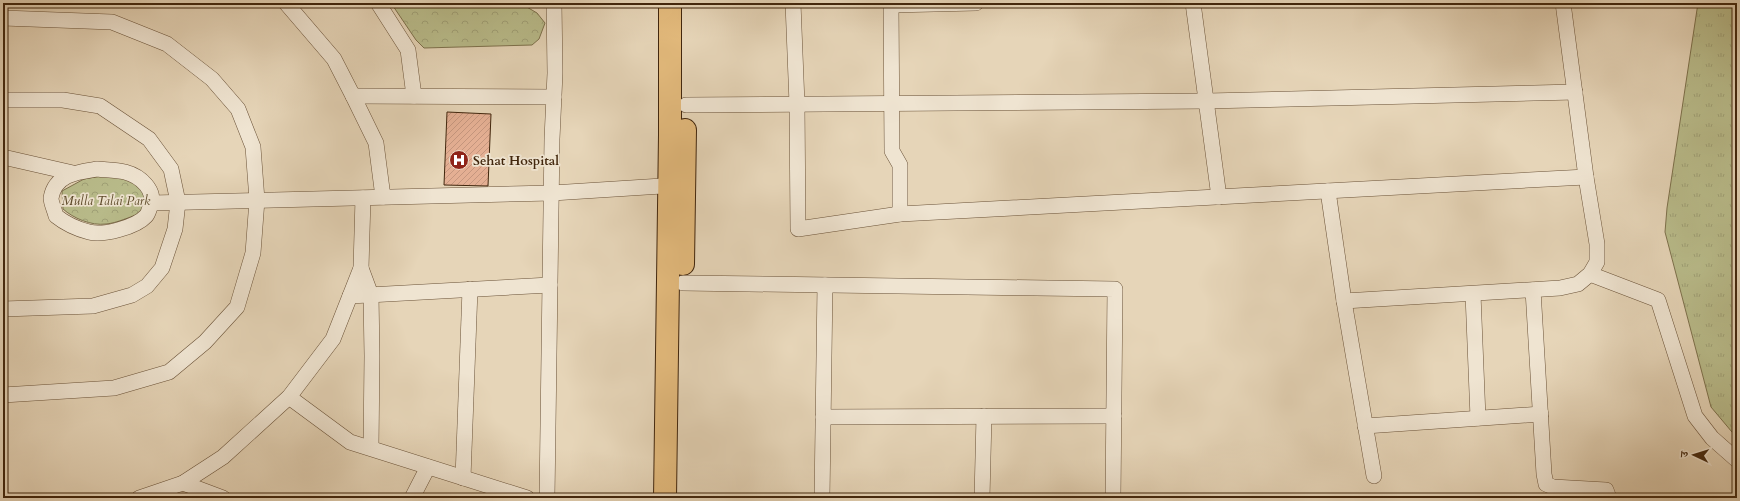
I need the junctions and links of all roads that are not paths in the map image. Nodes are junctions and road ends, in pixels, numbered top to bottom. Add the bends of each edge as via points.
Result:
1 (286, 3) edge
2 (378, 3) edge
3 (554, 3) edge
4 (670, 3) edge
5 (686, 3) edge
6 (793, 3) edge
7 (976, 3) edge
8 (1193, 3) edge
9 (1563, 3) edge
10 (892, 4) edge
11 (3, 18) edge
12 (1575, 92) junction
13 (353, 96) junction
14 (414, 96) junction
15 (554, 98) junction
16 (3, 100) edge
17 (1207, 101) junction
18 (797, 104) junction
19 (892, 104) junction
20 (686, 105) junction
21 (3, 157) edge
22 (73, 173) junction
23 (1586, 177) junction
24 (677, 185) junction
25 (1328, 191) junction
26 (552, 193) junction
27 (383, 197) junction
28 (1219, 197) junction
29 (363, 198) junction
30 (257, 200) junction
31 (178, 202) junction
32 (152, 203) junction
33 (900, 214) junction
34 (361, 268) junction
35 (1590, 274) junction
36 (683, 283) junction
37 (550, 285) junction
38 (824, 285) junction
39 (470, 289) junction
40 (1534, 290) junction
41 (1473, 294) junction
42 (371, 295) junction
43 (350, 296) junction
44 (1344, 301) junction
45 (3, 309) edge
46 (3, 395) edge
47 (289, 397) junction
48 (1541, 414) junction
49 (984, 416) junction
50 (1114, 416) junction
51 (823, 417) junction
52 (1478, 418) junction
53 (1365, 426) junction
54 (371, 448) junction
55 (1737, 460) edge
56 (428, 467) junction
57 (1374, 476) dead end
58 (463, 478) junction
59 (183, 483) junction
60 (140, 498) edge
61 (223, 498) edge
62 (412, 498) edge
63 (526, 498) edge
64 (547, 498) edge
65 (665, 498) edge
66 (680, 498) edge
67 (822, 498) edge
68 (982, 498) edge
69 (1113, 498) edge
70 (1609, 498) edge

1 - 13 street via 334,59
2 - 14 street via 408,50
3 - 15 street
4 - 24 highway
5 - 20 highway
6 - 18 street
7 - 10 street
8 - 17 street
9 - 12 street
10 - 19 street
11 - 30 street via 112,22 167,44 212,79 238,109 253,147
12 - 17 street
12 - 23 street
13 - 14 street
13 - 27 street via 376,143
14 - 15 street
15 - 26 street
16 - 31 street via 64,100 100,106 149,139 171,169
17 - 19 street
17 - 28 street
18 - 19 street
18 - 20 street
18 - 33 street via 798,229
19 - 33 street via 892,151 900,165
20 - 24 highway
21 - 22 street
22 - 32 street via 97,169 126,173 143,181 150,190
22 - 32 street via 57,183 51,199 56,216 75,228 91,233 130,226 147,216
23 - 25 street
23 - 35 street via 1597,244 1597,262
24 - 26 street
24 - 36 highway
24 - 65 highway
25 - 28 street
25 - 44 street
26 - 27 street
26 - 37 street
27 - 29 street
28 - 33 street
29 - 30 street
29 - 34 street
30 - 31 street
30 - 46 street via 253,253 237,307 205,342 169,372 114,388
31 - 32 street
31 - 45 street via 175,229 162,268 147,286 132,295 92,306
34 - 42 street
34 - 43 street
35 - 40 street via 1578,284
35 - 55 street via 1658,300 1695,416 1712,438
36 - 38 street
36 - 66 highway
37 - 39 street
37 - 64 street
38 - 50 street via 1115,289
38 - 51 street
39 - 42 street
39 - 58 street
40 - 41 street
40 - 48 street
41 - 44 street
41 - 52 street
42 - 43 street
42 - 54 street
43 - 47 street via 332,339
44 - 53 street
47 - 54 street via 350,442
47 - 59 street via 223,457
48 - 52 street
48 - 70 street via 1546,484 1606,490
49 - 50 street
49 - 51 street
49 - 68 street
50 - 69 street
51 - 67 street
52 - 53 street
53 - 57 street
54 - 56 street
56 - 58 street
56 - 62 street
58 - 63 street
59 - 60 street
59 - 61 street

